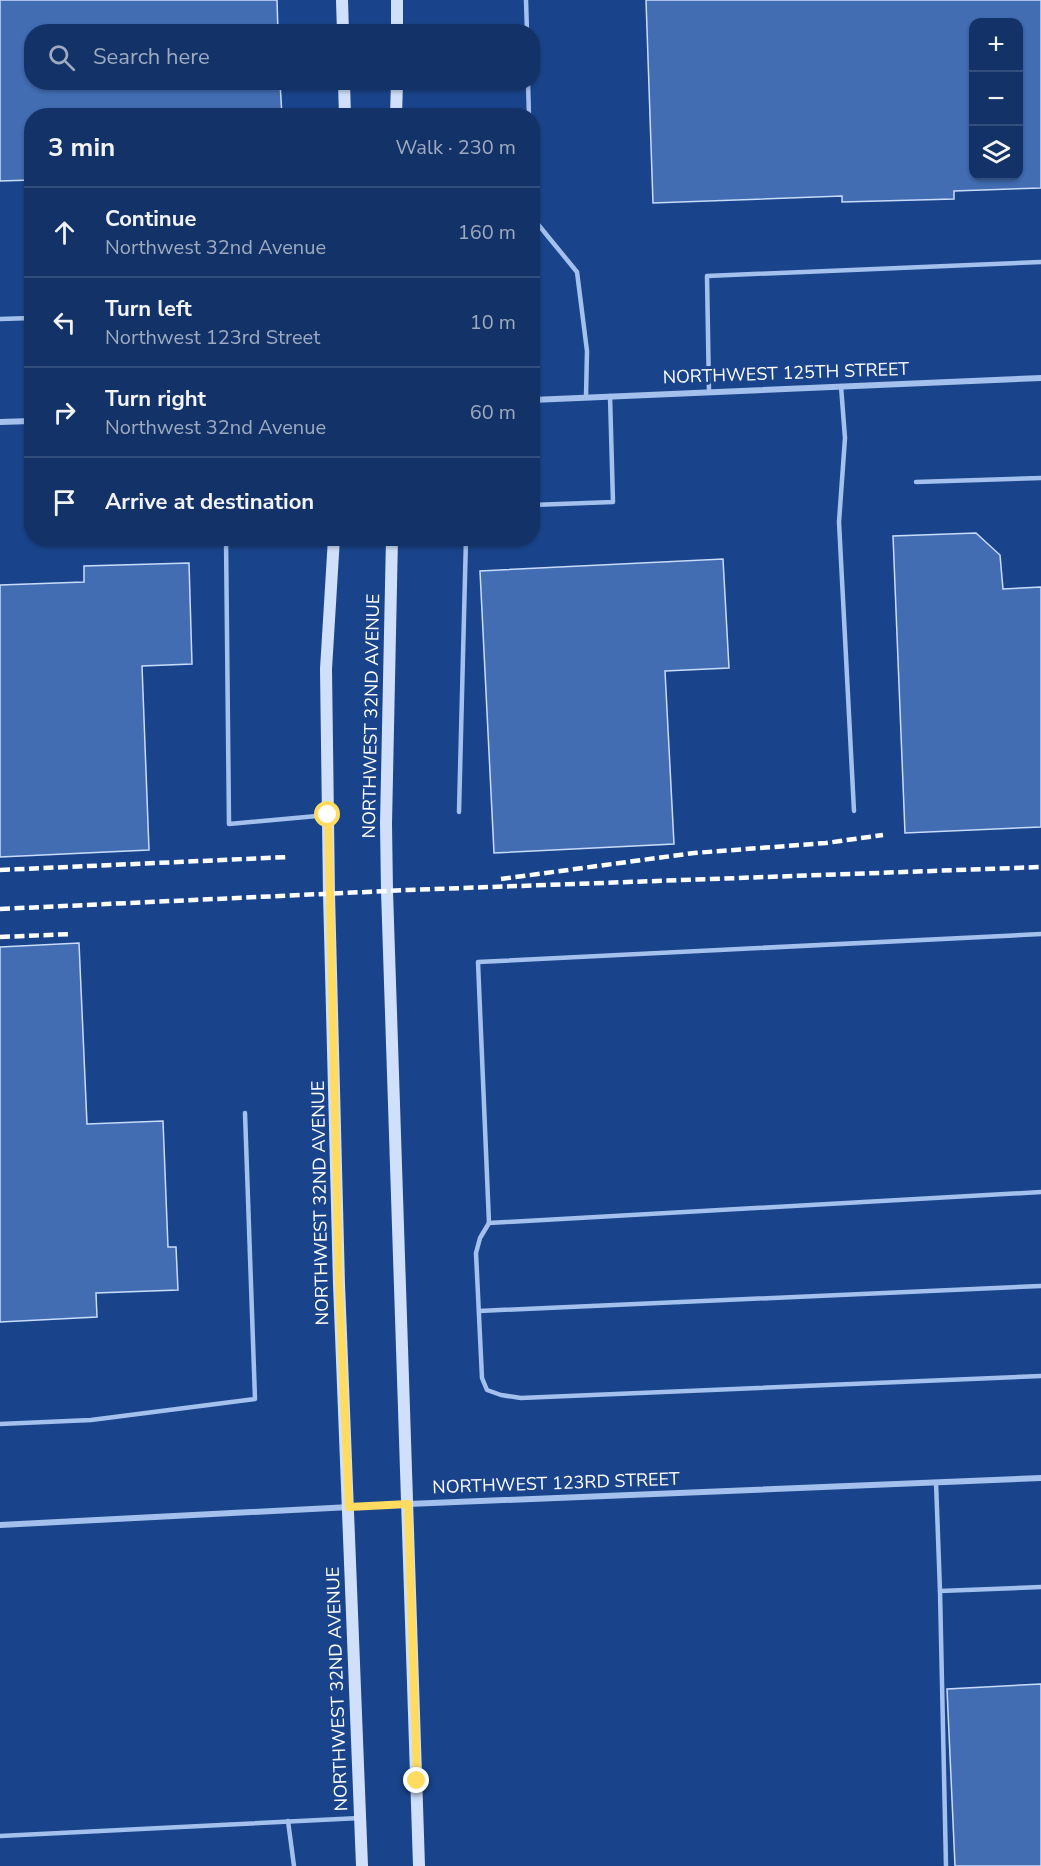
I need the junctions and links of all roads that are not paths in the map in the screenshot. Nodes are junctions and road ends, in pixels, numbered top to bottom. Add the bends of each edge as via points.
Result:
1 (342, 0) edge
2 (397, 0) edge
3 (526, 0) edge
4 (343, 24) edge
5 (397, 24) edge
6 (527, 24) edge
7 (344, 90) edge
8 (397, 90) edge
9 (528, 90) edge
10 (345, 108) edge
11 (396, 108) edge
12 (529, 108) edge
13 (540, 227) edge
14 (1041, 262) edge
15 (24, 318) edge
16 (0, 319) edge
17 (1041, 378) edge
18 (841, 386) junction
19 (709, 392) junction
20 (610, 396) junction
21 (586, 397) junction
22 (540, 400) edge
23 (24, 421) edge
24 (0, 422) edge
25 (1041, 478) edge
26 (916, 482) dead end
27 (540, 505) edge
28 (226, 546) edge
29 (334, 546) edge
30 (392, 546) edge
31 (466, 546) edge
32 (854, 811) dead end
33 (459, 812) dead end
34 (328, 815) junction
35 (1041, 934) edge
36 (245, 1113) dead end
37 (1041, 1192) edge
38 (489, 1223) junction
39 (1041, 1286) edge
40 (478, 1311) junction
41 (1041, 1376) edge
42 (0, 1424) edge
43 (1041, 1478) edge
44 (936, 1482) junction
45 (408, 1504) junction
46 (349, 1507) junction
47 (0, 1525) edge
48 (1041, 1587) edge
49 (940, 1591) junction
50 (360, 1818) junction
51 (288, 1821) junction
52 (0, 1836) edge
53 (294, 1866) edge
54 (362, 1866) edge
55 (419, 1866) edge
56 (946, 1866) edge

1 - 4 main road
2 - 5 main road
3 - 6 lane
7 - 10 main road
8 - 11 main road
9 - 12 lane
13 - 21 lane via 577,272 587,351
14 - 19 lane via 707,276
15 - 16 lane
17 - 18 street, NORTHWEST 125TH STREET
18 - 19 street, NORTHWEST 125TH STREET
18 - 32 lane via 845,438 839,522
19 - 20 street, NORTHWEST 125TH STREET
20 - 21 street, NORTHWEST 125TH STREET
20 - 27 lane via 613,502
21 - 22 street, NORTHWEST 125TH STREET
23 - 24 street
25 - 26 lane
28 - 34 lane via 229,824
29 - 34 main road, NORTHWEST 32ND AVENUE via 327,669
30 - 45 main road, NORTHWEST 32ND AVENUE via 387,891
31 - 33 lane
34 - 46 main road, NORTHWEST 32ND AVENUE via 339,1284
35 - 38 lane via 478,962
36 - 42 lane via 255,1399 91,1420
37 - 38 lane
38 - 40 lane via 476,1253
39 - 40 lane
40 - 41 lane via 482,1378 488,1390 521,1398
43 - 44 street, NORTHWEST 123RD STREET
44 - 45 street, NORTHWEST 123RD STREET
44 - 49 lane
45 - 46 street, NORTHWEST 123RD STREET
45 - 55 main road, NORTHWEST 32ND AVENUE
46 - 47 street, NORTHWEST 123RD STREET
46 - 50 main road, NORTHWEST 32ND AVENUE
48 - 49 lane
49 - 56 lane
50 - 51 lane
50 - 54 main road, NORTHWEST 32ND AVENUE
51 - 52 lane
51 - 53 lane

